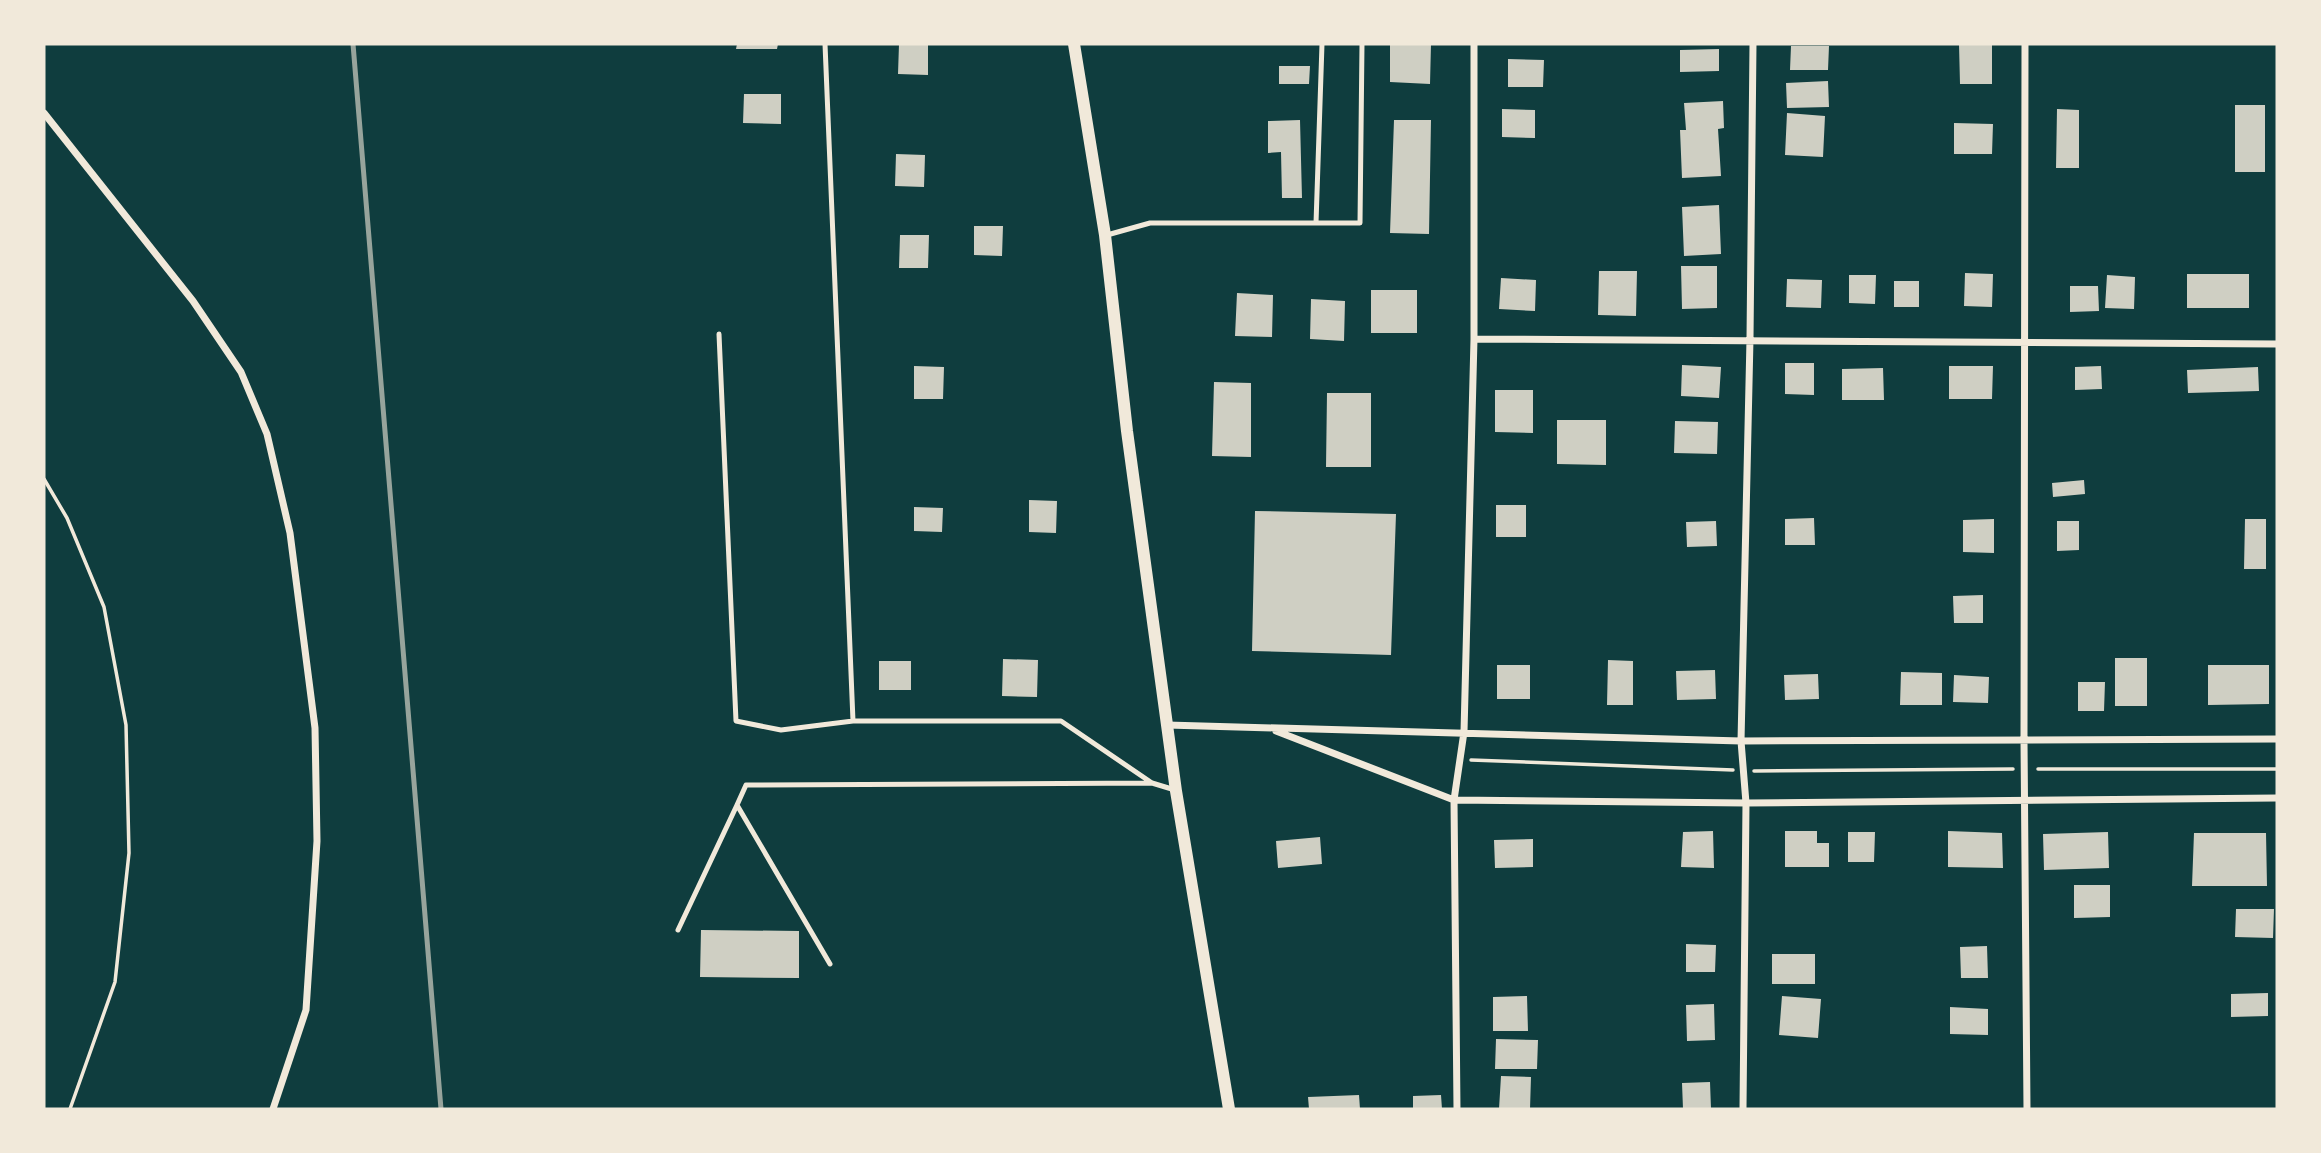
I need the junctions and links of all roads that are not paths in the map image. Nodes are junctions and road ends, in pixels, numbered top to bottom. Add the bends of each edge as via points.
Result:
1 (825, 44) edge
2 (1074, 44) edge
3 (1322, 44) edge
4 (1362, 44) edge
5 (1474, 44) edge
6 (1752, 44) edge
7 (2025, 44) edge
8 (44, 113) edge
9 (1316, 223) junction
10 (1105, 235) junction
11 (719, 334) dead end
12 (1474, 339) junction
13 (1751, 340) junction
14 (2025, 342) junction
15 (2277, 344) edge
16 (853, 720) junction
17 (1167, 725) junction
18 (1270, 729) junction
19 (1464, 732) junction
20 (2277, 739) edge
21 (2024, 740) junction
22 (1741, 741) junction
23 (1152, 783) junction
24 (1176, 790) junction
25 (2277, 799) edge
26 (1454, 800) junction
27 (2025, 801) junction
28 (1746, 803) junction
29 (737, 805) junction
30 (678, 930) dead end
31 (830, 964) dead end
32 (273, 1109) edge
33 (1229, 1109) edge
34 (1457, 1109) edge
35 (1742, 1109) edge
36 (2027, 1109) edge

1 - 16 lane
2 - 10 street
3 - 9 lane
4 - 9 lane via 1360,223
5 - 12 street
6 - 13 street
7 - 14 street
8 - 32 street via 192,301 241,372 267,434 290,533 315,728 317,841 306,1010
9 - 10 lane via 1150,223
10 - 17 street
11 - 16 lane via 736,721 781,730
12 - 13 street
12 - 19 street
13 - 14 street
13 - 22 street
14 - 15 street
14 - 21 street
16 - 23 lane via 1061,721
17 - 18 street
17 - 24 street
18 - 19 street
18 - 26 street
19 - 22 street
19 - 26 street
20 - 21 street
21 - 22 street
21 - 27 street
22 - 28 street
23 - 24 lane
23 - 29 lane via 746,785
24 - 33 street
25 - 27 street
26 - 28 street
26 - 34 street
27 - 28 street
27 - 36 street
28 - 35 street
29 - 30 lane
29 - 31 lane

